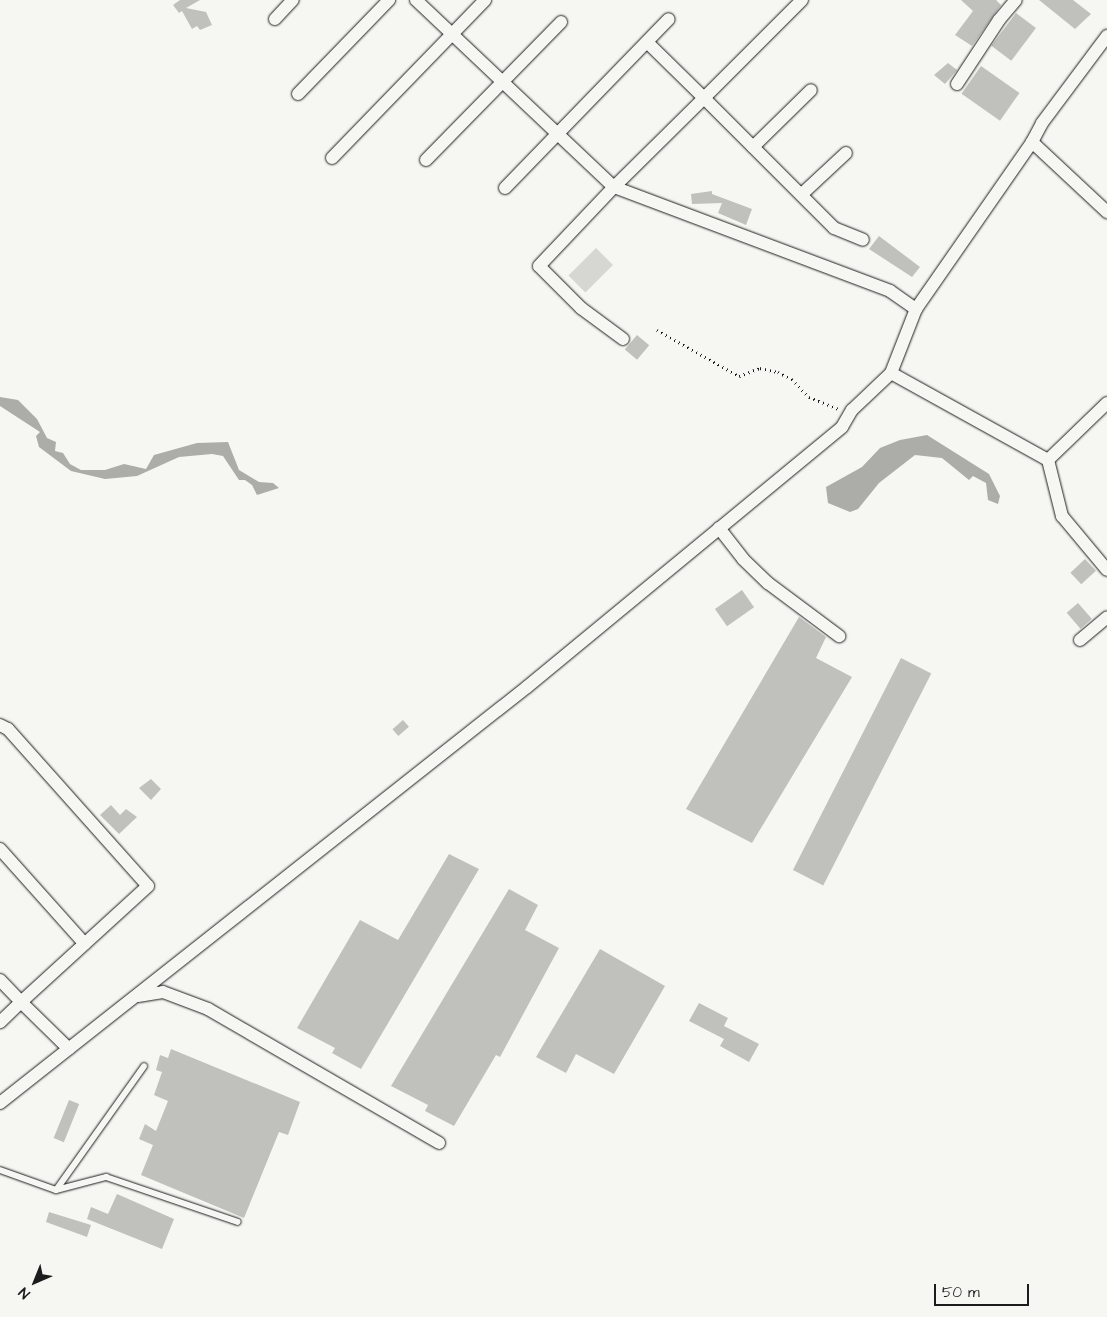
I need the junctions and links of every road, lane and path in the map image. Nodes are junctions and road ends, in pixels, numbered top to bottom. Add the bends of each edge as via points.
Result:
1 (293, 0) edge
2 (389, 0) edge
3 (416, 0) edge
4 (485, 0) edge
5 (802, 0) edge
6 (1016, 0) edge
7 (275, 19) dead end
8 (669, 19) dead end
9 (560, 22) dead end
10 (452, 33) junction
11 (1107, 36) edge
12 (647, 42) junction
13 (502, 83) junction
14 (957, 84) dead end
15 (810, 90) dead end
16 (298, 94) dead end
17 (704, 98) junction
18 (556, 135) junction
19 (1032, 142) junction
20 (753, 147) junction
21 (846, 153) dead end
22 (332, 158) dead end
23 (426, 160) dead end
24 (614, 187) junction
25 (505, 188) dead end
26 (802, 194) junction
27 (1107, 212) edge
28 (863, 240) dead end
29 (916, 309) junction
30 (657, 330) dead end
31 (623, 339) dead end
32 (891, 374) junction
33 (1107, 403) edge
34 (852, 410) junction
35 (1048, 460) junction
36 (719, 528) junction
37 (1107, 570) edge
38 (1107, 617) edge
39 (840, 636) dead end
40 (1080, 640) dead end
41 (0, 725) edge
42 (0, 849) edge
43 (85, 944) junction
44 (0, 980) edge
45 (136, 997) junction
46 (21, 1002) junction
47 (0, 1022) edge
48 (68, 1049) junction
49 (144, 1066) dead end
50 (0, 1102) edge
51 (439, 1143) dead end
52 (0, 1170) edge
53 (56, 1190) junction
54 (238, 1222) dead end

1 - 7 street
2 - 16 street
3 - 10 street
4 - 10 street
5 - 17 street
6 - 14 street
8 - 12 street
9 - 13 street
10 - 13 street
10 - 22 street
11 - 19 street via 1042,122
12 - 17 street
12 - 18 street
13 - 18 street
13 - 23 street
15 - 20 street
17 - 20 street
17 - 24 street
18 - 24 street
18 - 25 street
19 - 27 street
19 - 29 street
20 - 26 street
21 - 26 street
24 - 29 street via 890,291
24 - 31 street via 539,266 580,308
26 - 28 street via 834,228
29 - 32 street
30 - 34 path via 739,376 760,368 778,372 792,379 809,397 832,408
32 - 34 street
32 - 35 street
33 - 35 street
34 - 36 street via 842,427
35 - 37 street via 1062,516
36 - 39 street via 743,559 768,583
36 - 45 street via 527,687
38 - 40 street
41 - 43 street via 8,729 148,886
42 - 43 street
43 - 46 street
44 - 46 street
45 - 48 street
45 - 51 street via 163,992 208,1009
46 - 47 street
46 - 48 street
48 - 50 street
49 - 53 lane
52 - 53 lane
53 - 54 lane via 106,1177

